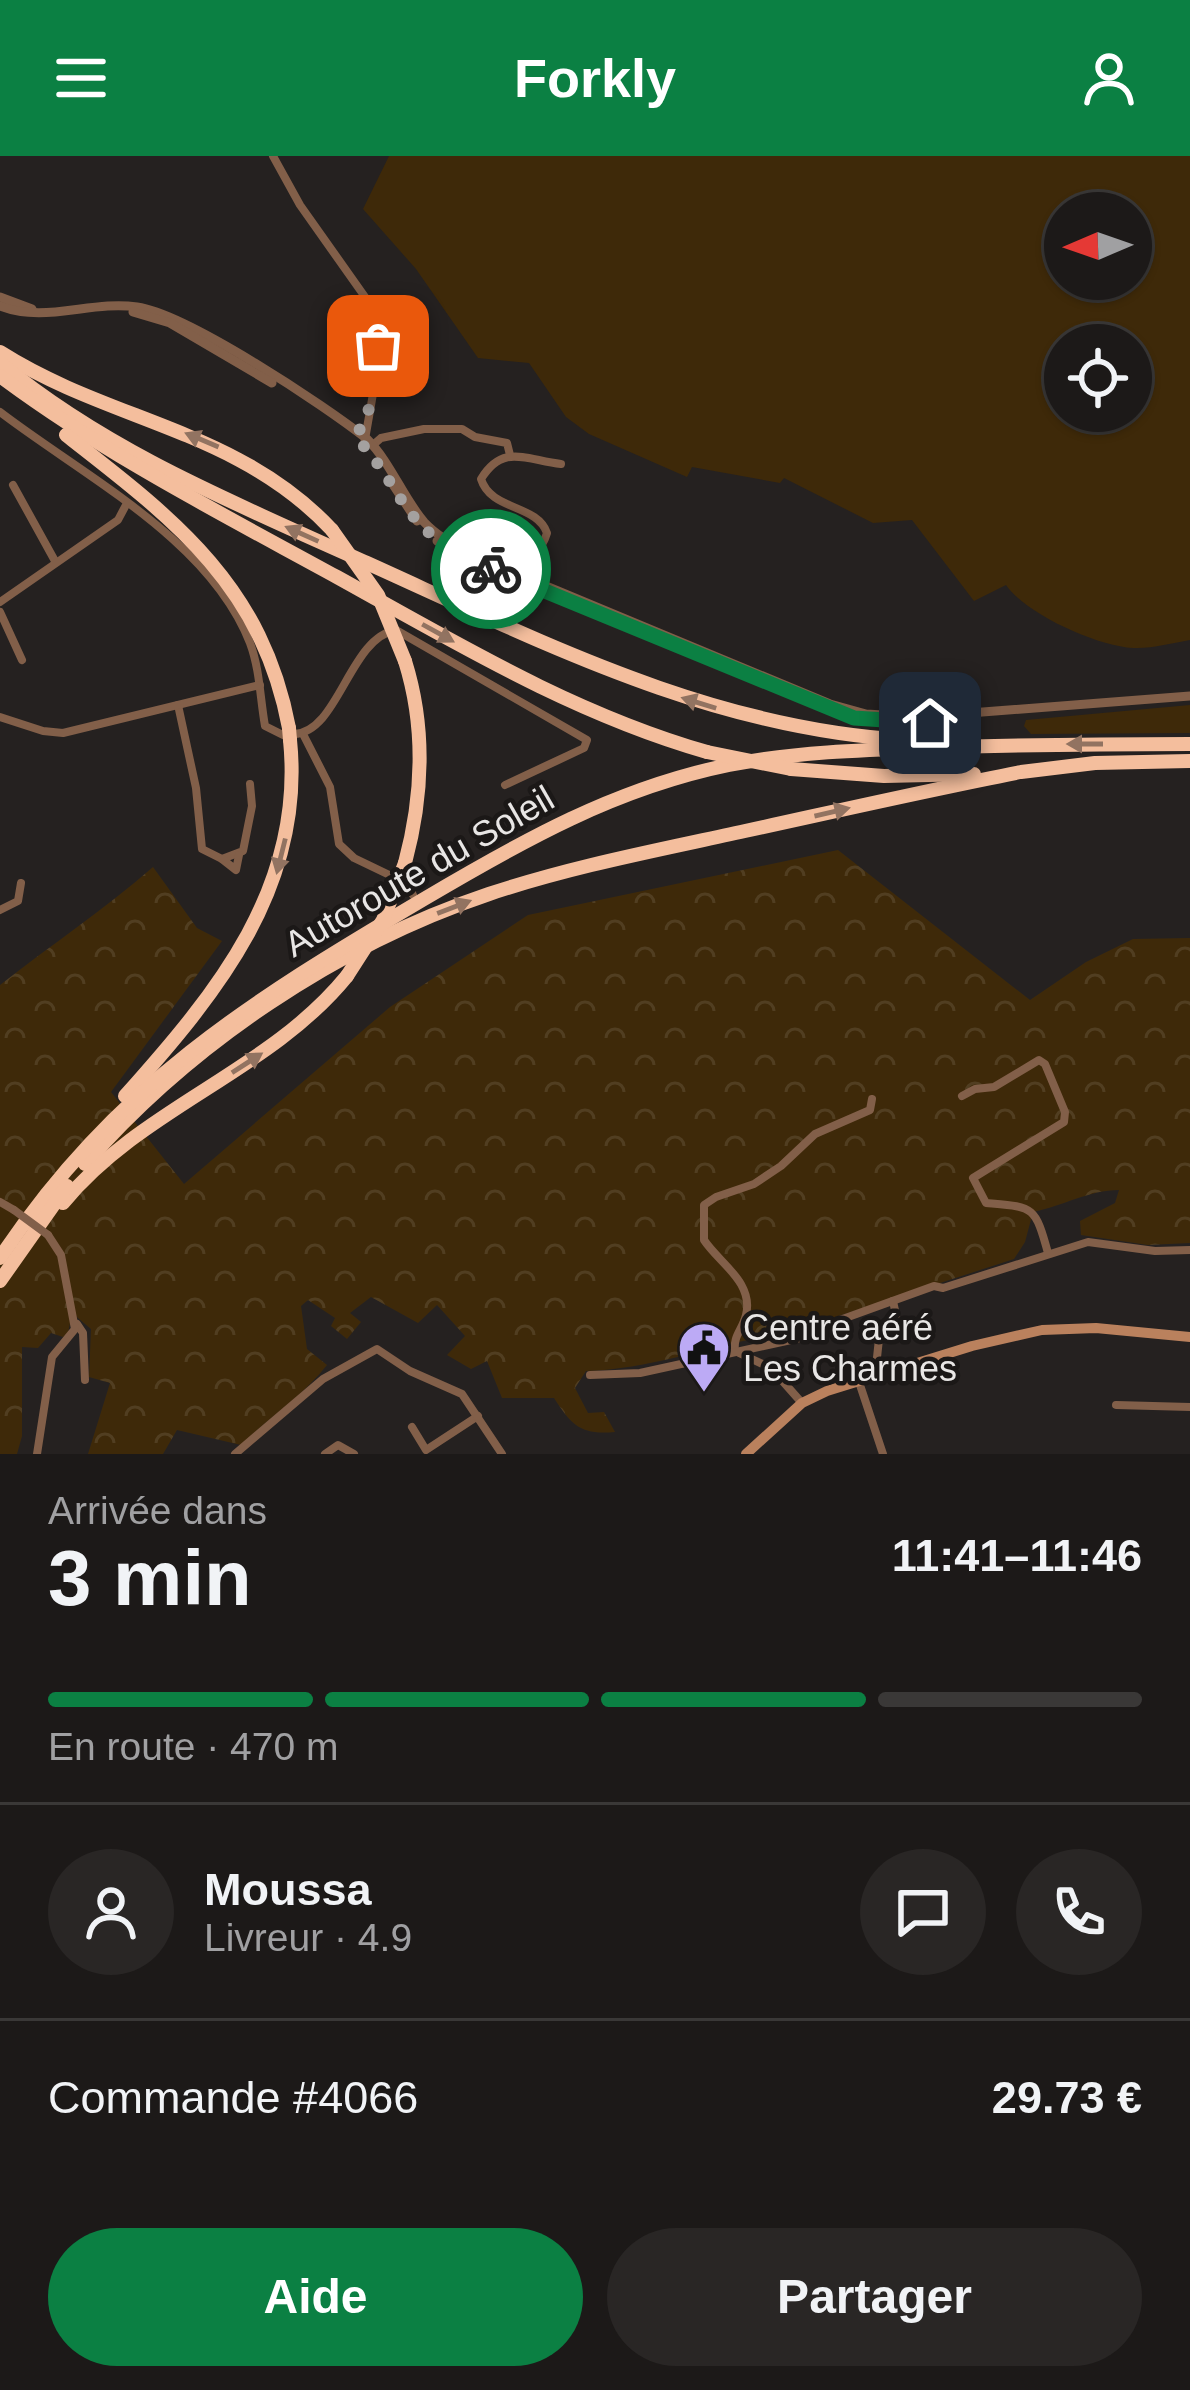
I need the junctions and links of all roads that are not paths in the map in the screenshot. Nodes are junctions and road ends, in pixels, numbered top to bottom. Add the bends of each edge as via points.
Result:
1 (273, 156) edge
2 (0, 302) edge
3 (0, 352) edge
4 (0, 363) edge
5 (0, 380) edge
6 (0, 412) edge
7 (363, 440) junction
8 (510, 455) junction
9 (561, 464) dead end
10 (13, 485) dead end
11 (128, 503) junction
12 (55, 561) junction
13 (503, 571) junction
14 (3, 598) edge
15 (0, 613) edge
16 (22, 660) dead end
17 (260, 685) junction
18 (1190, 699) edge
19 (178, 705) junction
20 (0, 716) edge
21 (292, 734) junction
22 (980, 744) junction
23 (1190, 744) edge
24 (1190, 760) edge
25 (1021, 772) junction
26 (250, 784) dead end
27 (505, 785) dead end
28 (21, 883) dead end
29 (413, 896) dead end
30 (0, 910) edge
31 (962, 1096) dead end
32 (872, 1099) dead end
33 (0, 1202) edge
34 (35, 1208) junction
35 (1190, 1250) edge
36 (1048, 1252) junction
37 (0, 1258) edge
38 (0, 1282) edge
39 (0, 1296) edge
40 (893, 1301) junction
41 (75, 1323) junction
42 (1190, 1336) edge
43 (736, 1352) junction
44 (590, 1375) dead end
45 (875, 1376) junction
46 (85, 1380) dead end
47 (859, 1381) junction
48 (802, 1403) junction
49 (1116, 1405) dead end
50 (1190, 1407) edge
51 (478, 1416) junction
52 (412, 1427) dead end
53 (38, 1454) edge
54 (235, 1454) edge
55 (325, 1454) edge
56 (355, 1454) edge
57 (502, 1454) edge
58 (746, 1454) edge
59 (883, 1454) edge

1 - 7 street via 369,300 378,346
2 - 7 street via 29,314 98,307 170,323
39 -> 3 highway, bridge via 50,1218 104,1161 281,1040 346,976 383,920 405,863 420,768 405,661 376,591 332,530 291,490 240,458
22 -> 4 highway via 801,728 628,679 189,482 97,432
5 - 21 highway via 150,499 216,566 259,632
5 -> 25 highway, bridge via 112,454 536,687 622,726 791,769 898,777
6 - 11 street
7 - 8 street via 462,429 507,443
7 - 13 street via 431,536
8 - 9 street
8 - 13 street via 485,472 484,488 548,533 543,547 514,556
10 - 12 street
11 - 12 street via 118,520
11 - 17 street via 172,537 225,597 248,638
12 - 14 street
13 - 18 street via 854,718 930,723
15 - 16 street
17 - 19 street
17 - 21 street via 265,726
19 - 20 street via 63,733
19 - 26 street via 201,848 223,859 239,855
21 - 27 street via 320,722 376,641 398,631 587,740
21 - 29 street via 331,788 339,844 406,883
21 -> 34 highway via 287,833 253,930 207,1000
23 -> 22 highway, Autoroute du Soleil
22 - 34 highway, Autoroute du Soleil via 728,766 638,790 542,830 236,1014 117,1115
24 - 25 highway, Autoroute du Soleil
38 -> 25 highway, Autoroute du Soleil via 58,1195 161,1089 271,1004 386,936 572,868
28 - 30 street via 18,901
31 - 36 street via 1045,1064 1064,1123 973,1178 986,1203 1020,1204 1037,1216
32 - 43 street via 870,1110 815,1134 770,1174 704,1204 704,1240 747,1297
33 - 41 street, bridge via 48,1235 61,1255
34 - 37 highway, Autoroute du Soleil
35 - 36 street via 1094,1241
36 - 40 street
40 - 43 street via 823,1333
40 - 45 street via 896,1315 879,1339
41 - 46 street via 83,1333
41 - 53 street via 52,1357
42 - 45 main road via 1042,1330
43 - 44 street
43 - 48 street via 771,1368
45 - 47 main road
47 - 48 main road
47 - 59 street
48 - 58 main road
49 - 50 street
51 - 52 street via 426,1450
51 - 54 street via 462,1394 377,1349 323,1379
51 - 57 street
55 - 56 street via 338,1445

